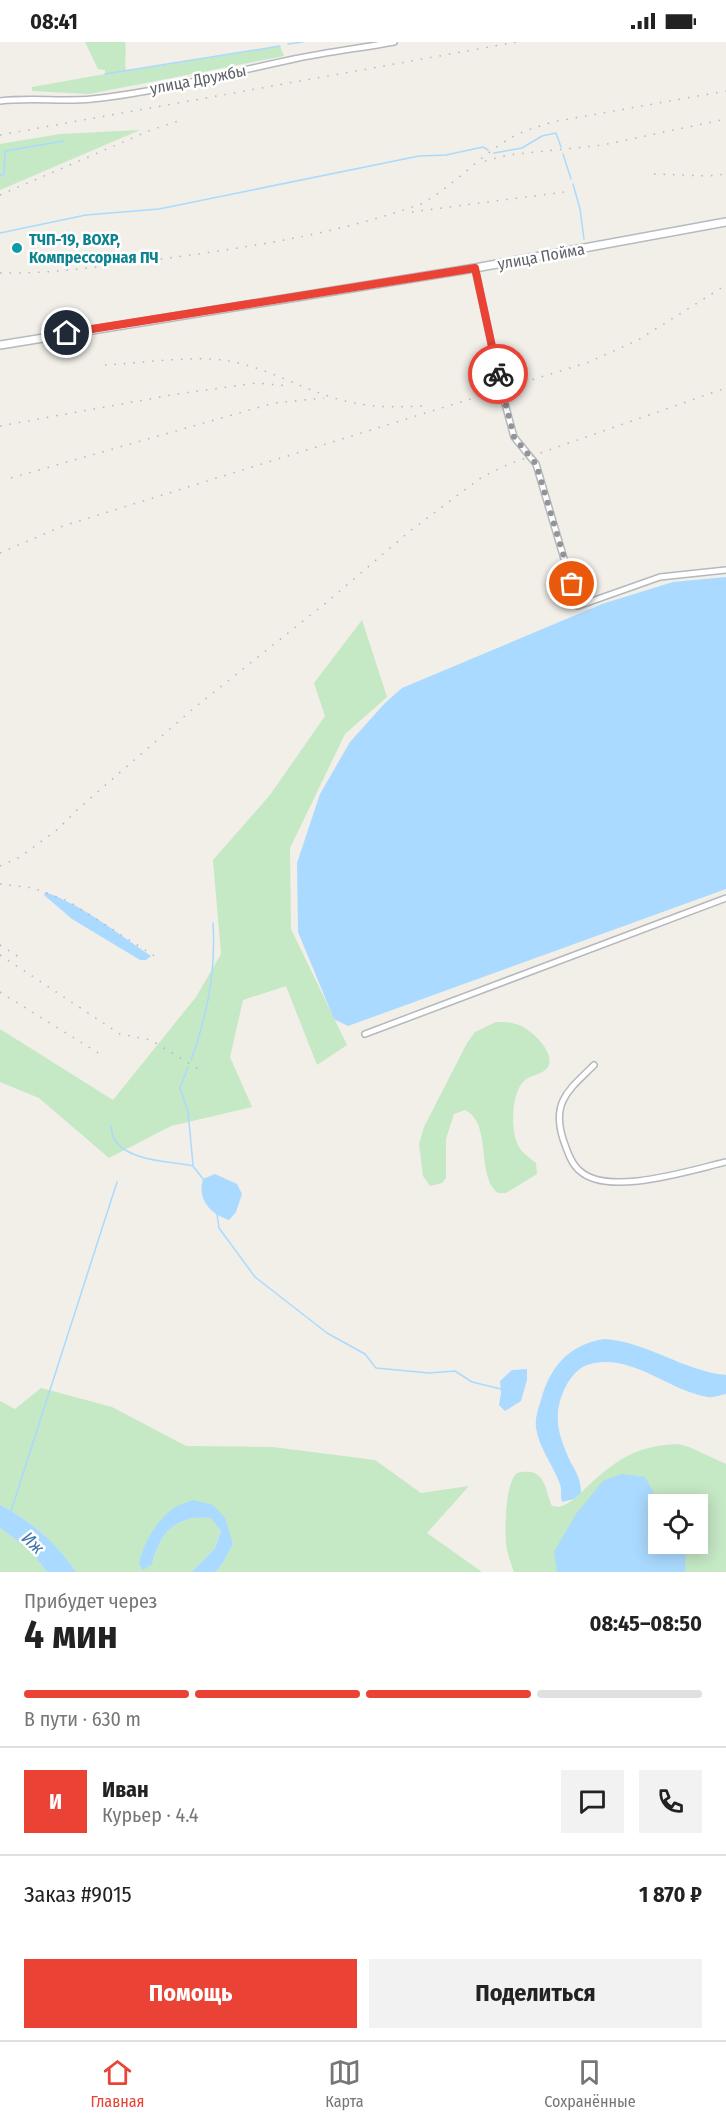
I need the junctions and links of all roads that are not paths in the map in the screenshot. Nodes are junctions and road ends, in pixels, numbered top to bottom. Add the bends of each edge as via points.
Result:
1 (394, 42) edge
2 (0, 101) edge
3 (726, 222) edge
4 (475, 268) junction
5 (0, 345) edge
6 (726, 570) edge
7 (726, 898) edge
8 (365, 1034) dead end
9 (594, 1065) dead end
10 (726, 1162) edge

1 - 2 street, улица Дружбы via 93,99
3 - 4 main road, улица Пойма
4 - 5 main road, улица Пойма
4 - 6 street via 514,437 536,464 578,606 660,577
7 - 8 street
9 - 10 street via 565,1095 561,1106 562,1134 578,1171 592,1180 608,1183 662,1177

